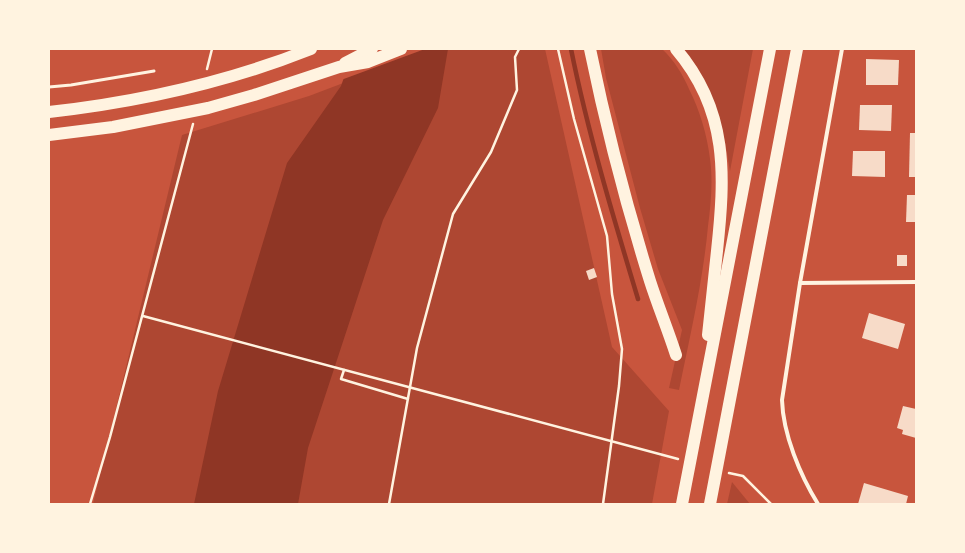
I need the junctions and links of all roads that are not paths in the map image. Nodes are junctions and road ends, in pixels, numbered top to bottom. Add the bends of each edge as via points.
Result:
1 (311, 49) edge
2 (372, 49) edge
3 (401, 49) edge
4 (590, 49) edge
5 (676, 49) edge
6 (770, 49) edge
7 (797, 49) edge
8 (842, 49) edge
9 (339, 67) junction
10 (154, 71) dead end
11 (49, 87) edge
12 (49, 112) edge
13 (49, 135) edge
14 (916, 282) edge
15 (800, 283) junction
16 (676, 355) dead end
17 (700, 412) junction
18 (682, 504) edge
19 (710, 504) edge
20 (818, 504) edge

1 - 12 highway via 256,69 192,86 116,102
2 - 9 highway
3 - 9 highway via 368,62
4 - 16 highway via 620,176 651,282
5 - 17 highway via 696,77 709,105 717,131 723,174
6 - 17 highway
7 - 19 highway
8 - 15 street
9 - 13 highway via 208,108 113,127
10 - 11 lane
14 - 15 street
15 - 20 street via 783,388 782,413 794,454
17 - 18 highway

